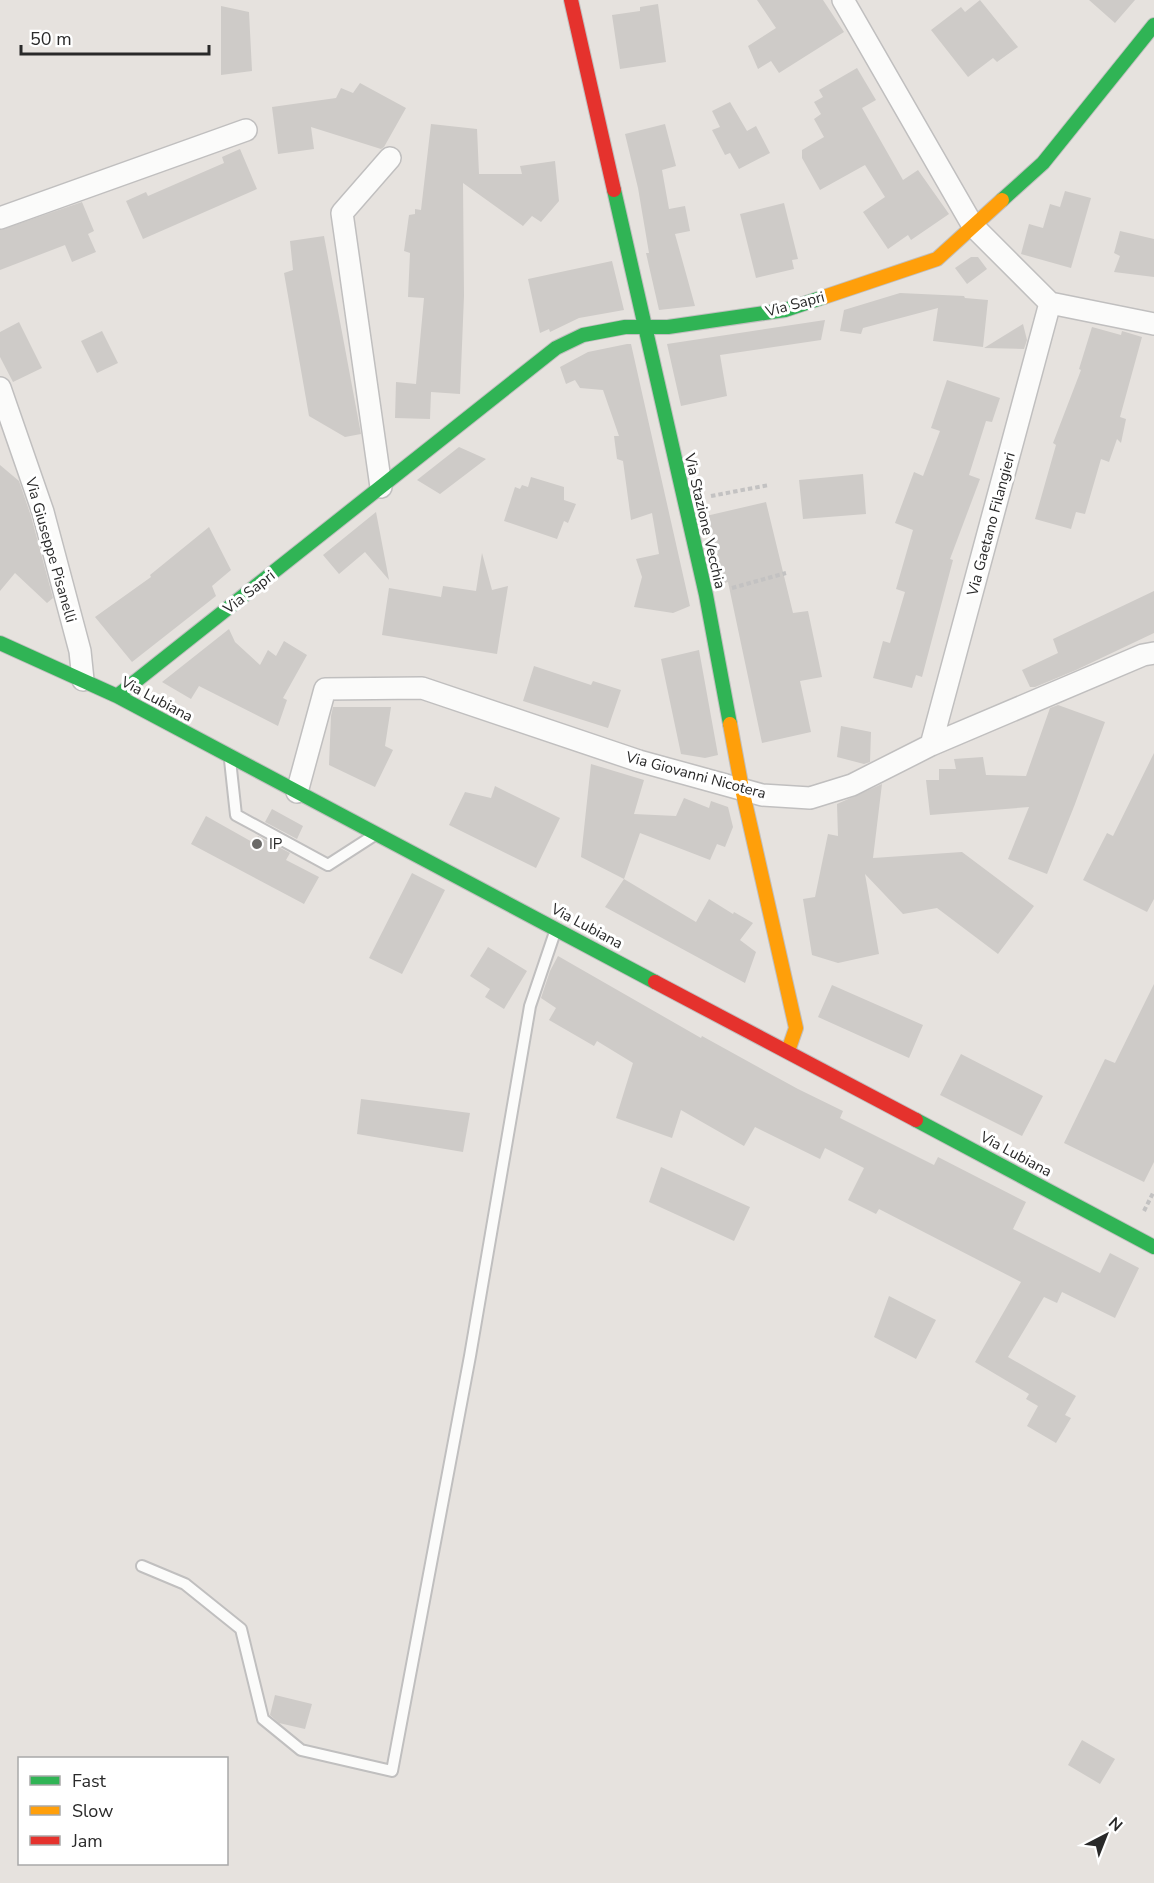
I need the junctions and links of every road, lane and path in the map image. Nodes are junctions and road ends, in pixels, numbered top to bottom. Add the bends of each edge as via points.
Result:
1 (571, 0) edge
2 (843, 0) edge
3 (1154, 25) edge
4 (246, 130) dead end
5 (390, 158) dead end
6 (0, 218) edge
7 (973, 226) junction
8 (1050, 303) junction
9 (1154, 324) edge
10 (644, 327) junction
11 (0, 388) edge
12 (769, 484) dead end
13 (381, 487) junction
14 (684, 501) junction
15 (786, 573) dead end
16 (706, 595) junction
17 (0, 643) edge
18 (1154, 653) edge
19 (83, 680) junction
20 (117, 696) junction
21 (931, 745) junction
22 (230, 757) junction
23 (742, 789) junction
24 (297, 792) junction
25 (377, 834) junction
26 (556, 928) junction
27 (788, 1051) junction
28 (1154, 1191) edge
29 (1140, 1220) dead end
30 (1154, 1247) edge
31 (142, 1566) dead end

1 - 10 street, Via Stazione Vecchia
2 - 7 street
3 - 7 street, Via Sapri via 1043,163
4 - 6 street
5 - 13 street via 342,213
7 - 8 street
7 - 10 street, Via Sapri via 937,259 785,310
8 - 9 street
8 - 21 street, Via Gaetano Filangieri
10 - 13 street, Via Sapri via 583,335 556,348
10 - 14 street, Via Stazione Vecchia
11 - 19 street, Via Giuseppe Pisanelli via 43,512 80,651
12 - 14 path
13 - 20 street, Via Sapri
14 - 16 street, Via Stazione Vecchia
15 - 16 path
16 - 23 street, Via Stazione Vecchia
17 - 19 street, Via Lubiana
18 - 21 street, Via Giovanni Nicotera
19 - 20 street, Via Lubiana
20 - 22 street, Via Lubiana
21 - 23 street, Via Giovanni Nicotera via 852,785 810,798 762,795
22 - 24 street, Via Lubiana
22 - 25 lane via 236,815 328,865
23 - 24 street, Via Giovanni Nicotera via 639,761 422,688 400,688 326,689
23 - 27 street, Via Stazione Vecchia via 796,1028
24 - 25 street, Via Lubiana
25 - 26 street, Via Lubiana
26 - 27 street, Via Lubiana
26 - 31 lane via 530,1006 470,1356 392,1771 301,1750 264,1719 241,1629 185,1584
27 - 30 street, Via Lubiana
28 - 29 path

